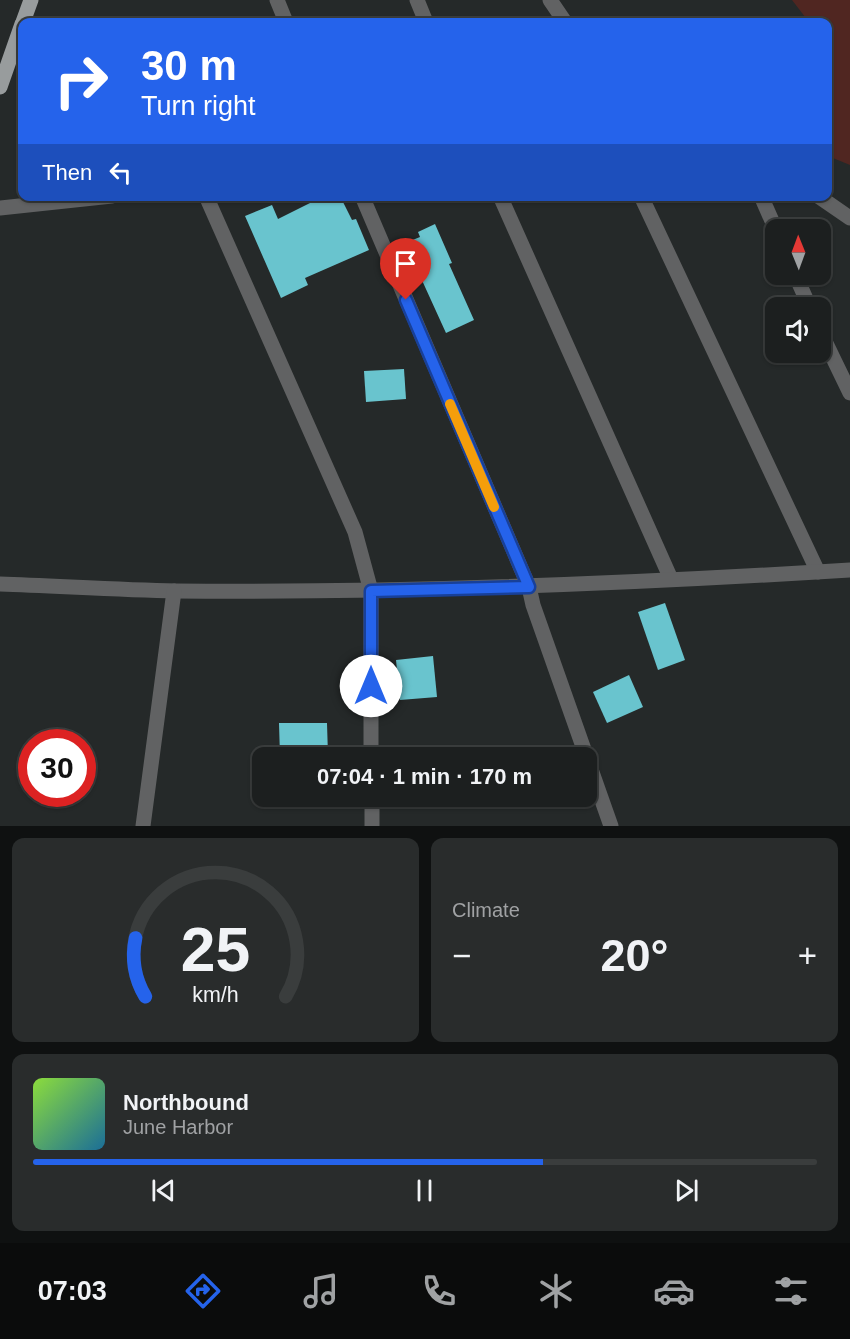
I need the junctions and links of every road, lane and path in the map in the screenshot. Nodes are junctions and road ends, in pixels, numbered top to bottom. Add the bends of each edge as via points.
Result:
1 (31, 0) edge
2 (277, 0) edge
3 (417, 0) edge
4 (550, 0) edge
5 (25, 18) edge
6 (284, 18) edge
7 (424, 18) edge
8 (562, 18) edge
9 (18, 37) edge
10 (0, 87) edge
11 (65, 201) edge
12 (208, 201) edge
13 (364, 201) edge
14 (502, 201) edge
15 (643, 201) edge
16 (763, 201) edge
17 (825, 201) edge
18 (0, 208) edge
19 (850, 218) edge
20 (771, 219) edge
21 (831, 354) edge
22 (850, 393) edge
23 (850, 570) edge
24 (818, 572) junction
25 (671, 579) junction
26 (0, 584) edge
27 (529, 587) junction
28 (174, 591) junction
29 (371, 591) junction
30 (371, 747) edge
31 (372, 807) edge
32 (143, 826) edge
33 (372, 826) edge
34 (611, 826) edge

1 - 5 main road
2 - 6 street
3 - 7 street
4 - 8 street
9 - 10 main road
11 - 18 street
12 - 29 street via 356,532
13 - 27 street
14 - 25 street
15 - 24 street
16 - 20 street
17 - 19 street
21 - 22 street
23 - 24 street
24 - 25 street
25 - 27 street
26 - 28 street
27 - 29 street
27 - 34 street
28 - 29 street
28 - 32 street
29 - 30 street
31 - 33 street

